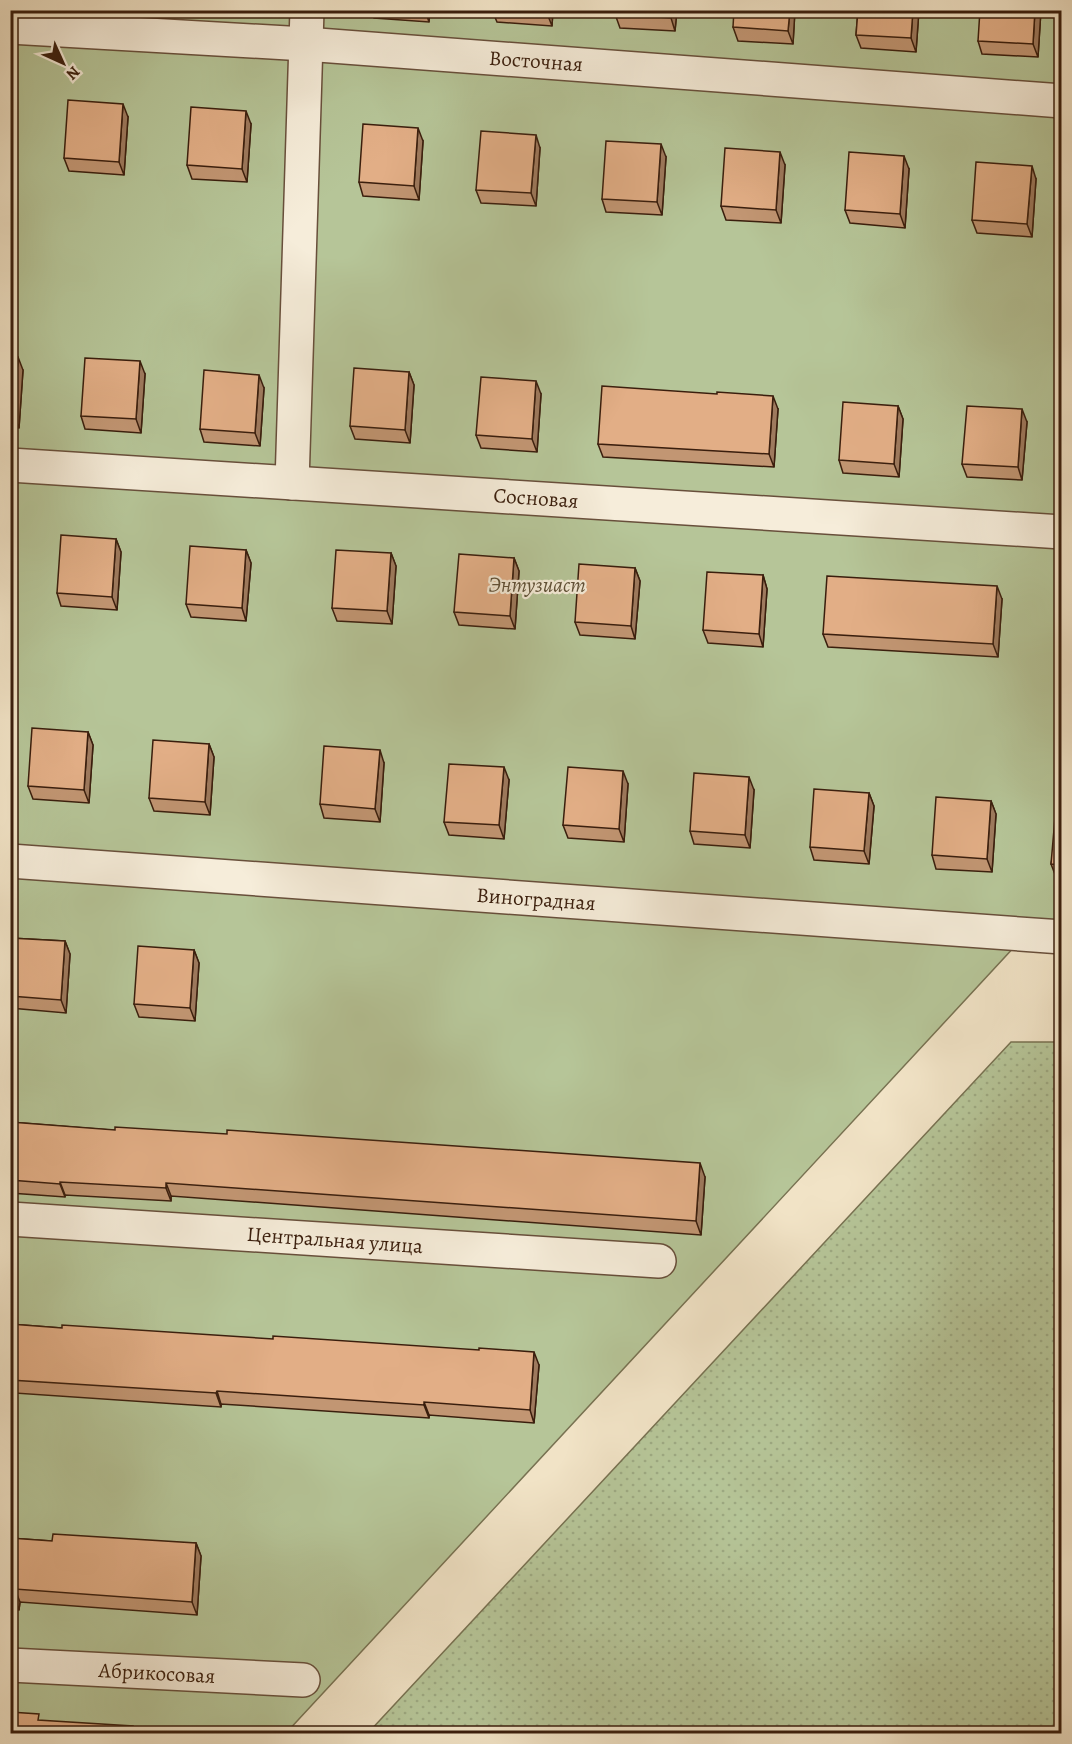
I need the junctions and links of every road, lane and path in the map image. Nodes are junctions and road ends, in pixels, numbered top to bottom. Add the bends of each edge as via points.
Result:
1 (307, 10) edge
2 (10, 27) edge
3 (305, 44) junction
4 (1062, 101) edge
5 (10, 465) edge
6 (292, 483) junction
7 (1062, 532) edge
8 (10, 861) edge
9 (1062, 938) edge
10 (10, 1219) edge
11 (659, 1261) dead end
12 (10, 1665) edge
13 (303, 1680) dead end

1 - 3 street
2 - 3 street, Восточная
3 - 4 street, Восточная
3 - 6 street
5 - 6 street, Сосновая
6 - 7 street, Сосновая
8 - 9 street, Виноградная
10 - 11 street, Центральная улица
12 - 13 street, Абрикосовая

